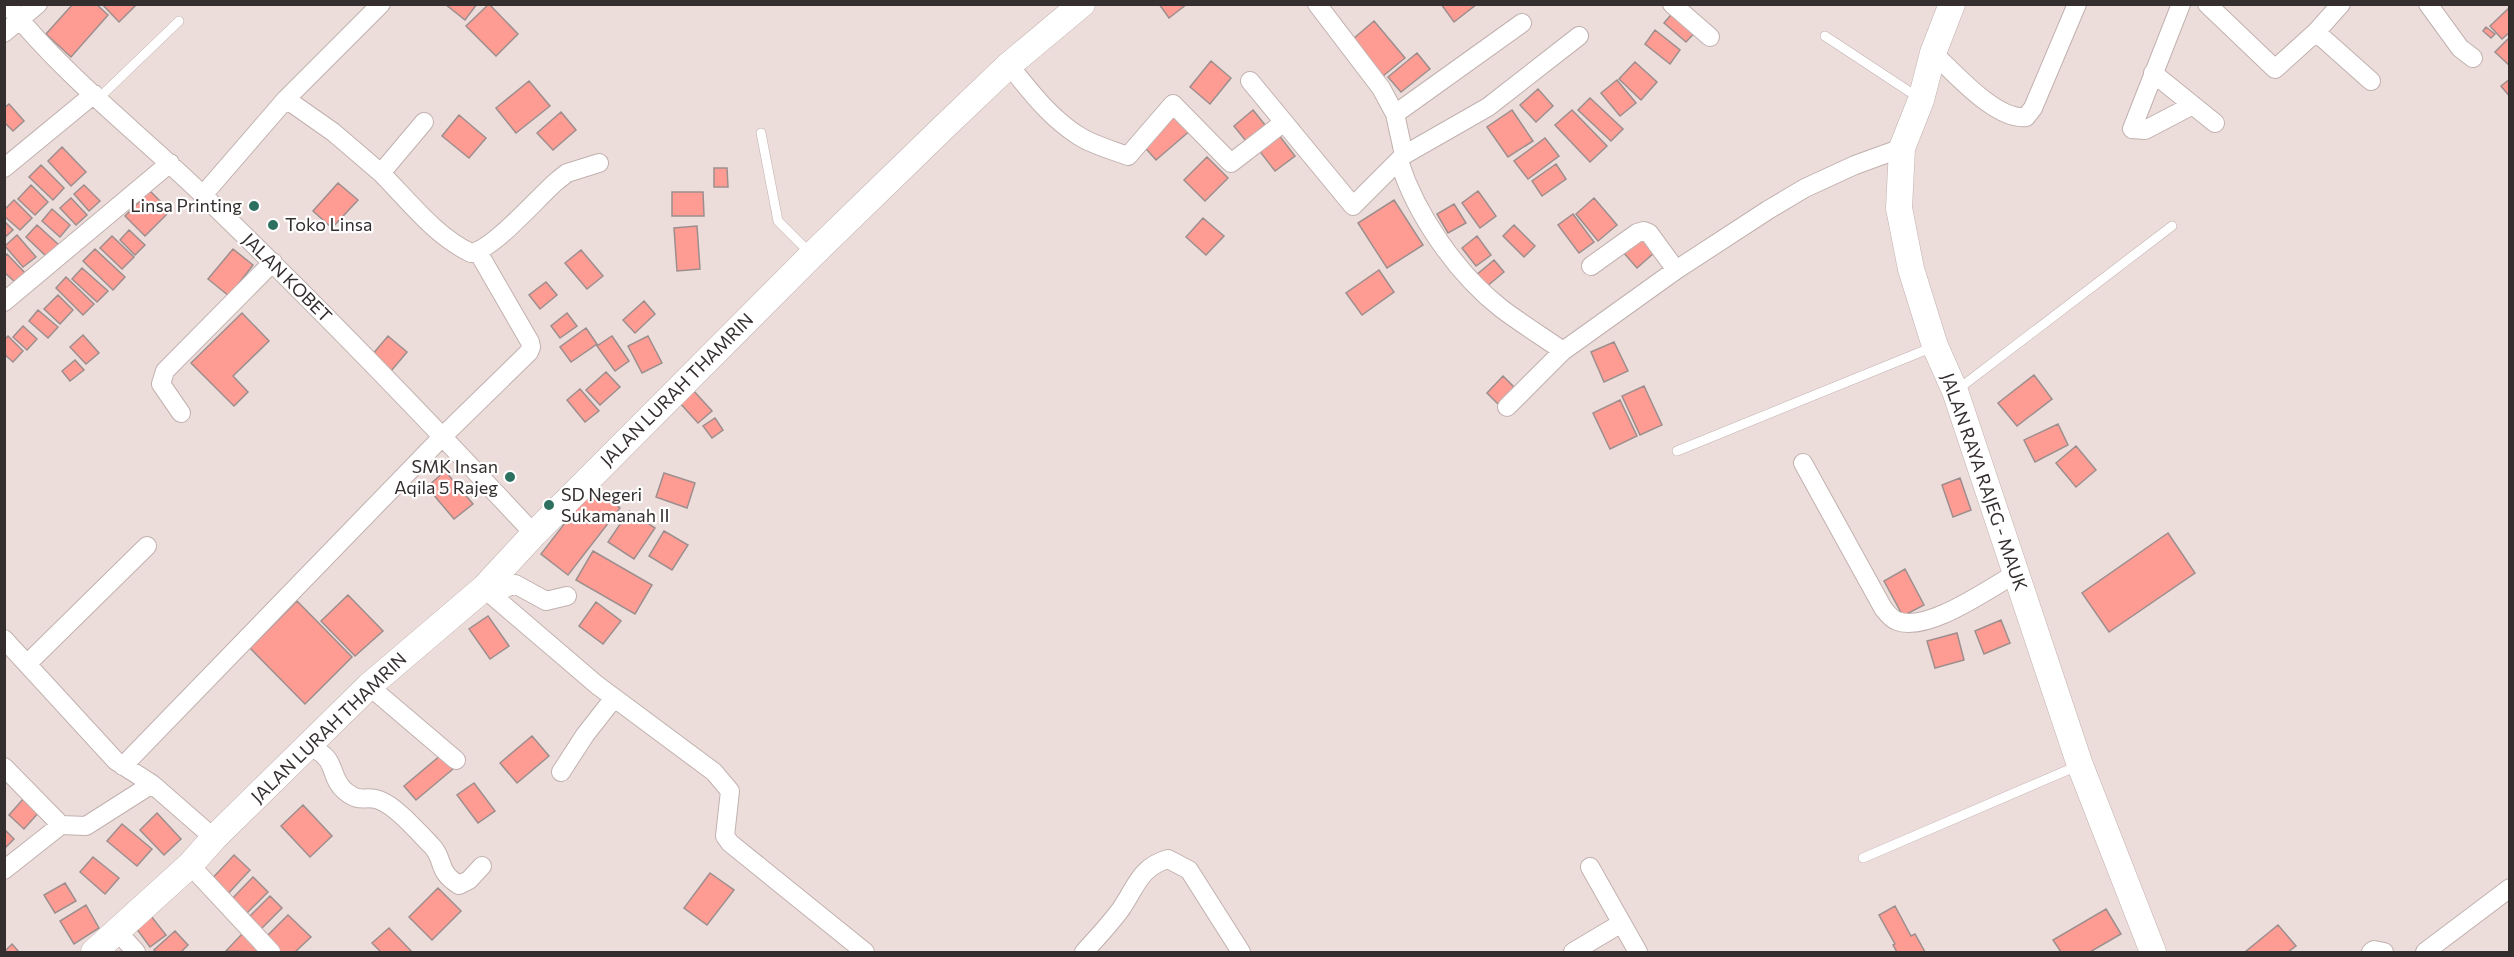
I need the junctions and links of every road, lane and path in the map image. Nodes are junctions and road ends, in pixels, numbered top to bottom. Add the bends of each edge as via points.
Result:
1 (7, 4) edge
2 (38, 4) edge
3 (381, 4) edge
4 (1082, 4) edge
5 (1672, 4) edge
6 (1952, 4) edge
7 (2077, 4) edge
8 (2181, 4) edge
9 (2207, 4) edge
10 (2341, 4) edge
11 (2428, 4) edge
12 (1325, 7) edge
13 (20, 21) junction
14 (179, 21) dead end
15 (1522, 23) dead end
16 (2316, 32) junction
17 (4, 33) edge
18 (1579, 36) dead end
19 (1825, 36) dead end
20 (1710, 37) dead end
21 (1933, 52) junction
22 (2473, 58) dead end
23 (1008, 65) junction
24 (2153, 73) junction
25 (1250, 81) dead end
26 (2371, 81) dead end
27 (97, 96) junction
28 (286, 99) junction
29 (1921, 100) junction
30 (2193, 105) junction
31 (1395, 114) junction
32 (424, 122) dead end
33 (1284, 122) junction
34 (2215, 123) dead end
35 (761, 133) dead end
36 (1902, 148) junction
37 (1402, 158) junction
38 (599, 163) dead end
39 (170, 164) junction
40 (4, 168) edge
41 (381, 173) junction
42 (203, 195) junction
43 (2172, 226) dead end
44 (478, 252) junction
45 (812, 255) junction
46 (273, 262) junction
47 (1591, 266) dead end
48 (1676, 270) junction
49 (4, 302) edge
50 (1935, 346) junction
51 (1563, 351) junction
52 (1955, 392) junction
53 (1507, 408) dead end
54 (181, 413) dead end
55 (443, 436) junction
56 (1677, 451) dead end
57 (1803, 463) dead end
58 (534, 534) junction
59 (147, 546) dead end
60 (2017, 573) junction
61 (489, 592) junction
62 (567, 596) dead end
63 (4, 639) edge
64 (27, 664) junction
65 (369, 686) junction
66 (614, 698) junction
67 (310, 745) junction
68 (456, 760) dead end
69 (2080, 765) junction
70 (4, 766) edge
71 (123, 766) junction
72 (561, 772) dead end
73 (152, 784) junction
74 (61, 825) junction
75 (214, 838) junction
76 (1863, 858) dead end
77 (190, 865) junction
78 (482, 866) dead end
79 (1590, 867) dead end
80 (4, 870) edge
81 (2510, 888) edge
82 (1620, 924) junction
83 (117, 931) junction
84 (94, 952) edge
85 (136, 952) edge
86 (271, 952) edge
87 (865, 952) edge
88 (1084, 952) edge
89 (1240, 952) edge
90 (1574, 952) edge
91 (1638, 952) edge
92 (2151, 952) edge
93 (2371, 952) edge
94 (2384, 952) edge
95 (2425, 952) edge

1 - 13 street, JALAN KOBET
2 - 13 street
3 - 28 street
4 - 23 street, JALAN LURAH THAMRIN
5 - 20 street
6 - 21 street, JALAN RAYA RAJEG - MAUK
7 - 21 street via 2026,117 2014,116 1989,103
8 - 24 street
9 - 16 street via 2275,69
10 - 16 street
11 - 22 street via 2460,48
12 - 31 street
13 - 17 street
13 - 27 street, JALAN KOBET
14 - 27 lane
15 - 31 street
16 - 26 street
18 - 37 street via 1488,107
19 - 29 lane
21 - 29 street, JALAN RAYA RAJEG - MAUK
23 - 33 street via 1040,104 1080,137 1128,156 1173,104 1231,163
23 - 45 street, JALAN LURAH THAMRIN
24 - 30 street
24 - 30 street via 2132,127 2134,131 2145,130
25 - 33 street
27 - 39 street, JALAN KOBET
27 - 40 street
28 - 41 street
28 - 42 street
29 - 36 street, JALAN RAYA RAJEG - MAUK
30 - 34 street
31 - 37 street
32 - 41 street
33 - 37 street via 1353,206
35 - 45 lane via 778,221
36 - 48 street via 1805,188
36 - 50 street, JALAN RAYA RAJEG - MAUK via 1899,208 1911,269
37 - 51 street via 1413,197 1456,264 1501,308
38 - 44 street via 567,173
39 - 42 street, JALAN KOBET
39 - 49 street
41 - 44 street via 451,241 471,253
42 - 46 street, JALAN KOBET
43 - 52 lane
44 - 55 street via 531,347
45 - 58 street, JALAN LURAH THAMRIN
46 - 54 street via 165,371 161,384
46 - 55 street, JALAN KOBET
47 - 48 street via 1644,231
48 - 51 street
50 - 52 street, JALAN RAYA RAJEG - MAUK
50 - 56 lane
51 - 53 street
52 - 60 street, JALAN RAYA RAJEG - MAUK
55 - 58 street, JALAN KOBET
55 - 71 street
57 - 60 street via 1883,608 1897,621 1925,621
58 - 61 street, JALAN LURAH THAMRIN
59 - 64 street
60 - 69 street, JALAN RAYA RAJEG - MAUK
61 - 62 street via 515,584 546,601
61 - 65 street, JALAN LURAH THAMRIN
61 - 66 street
63 - 64 street
64 - 71 street
65 - 67 street, JALAN LURAH THAMRIN
65 - 68 street
66 - 72 street
66 - 87 street via 724,782 730,791 725,836 730,843
67 - 75 street, JALAN LURAH THAMRIN
67 - 78 street via 327,760 333,777 345,791 358,800 381,800 391,806 439,854 442,871 452,881 463,884
69 - 76 lane
69 - 92 street, JALAN RAYA RAJEG - MAUK
70 - 74 street
71 - 73 street
73 - 74 street via 86,826
73 - 75 street
74 - 80 street
75 - 77 street, JALAN LURAH THAMRIN
77 - 83 street, JALAN LURAH THAMRIN
77 - 86 street
79 - 82 street
81 - 95 street
82 - 90 street
82 - 91 street
83 - 84 street, JALAN LURAH THAMRIN
83 - 85 street
88 - 89 street via 1122,907 1143,874 1154,863 1168,859 1189,870
93 - 94 street

